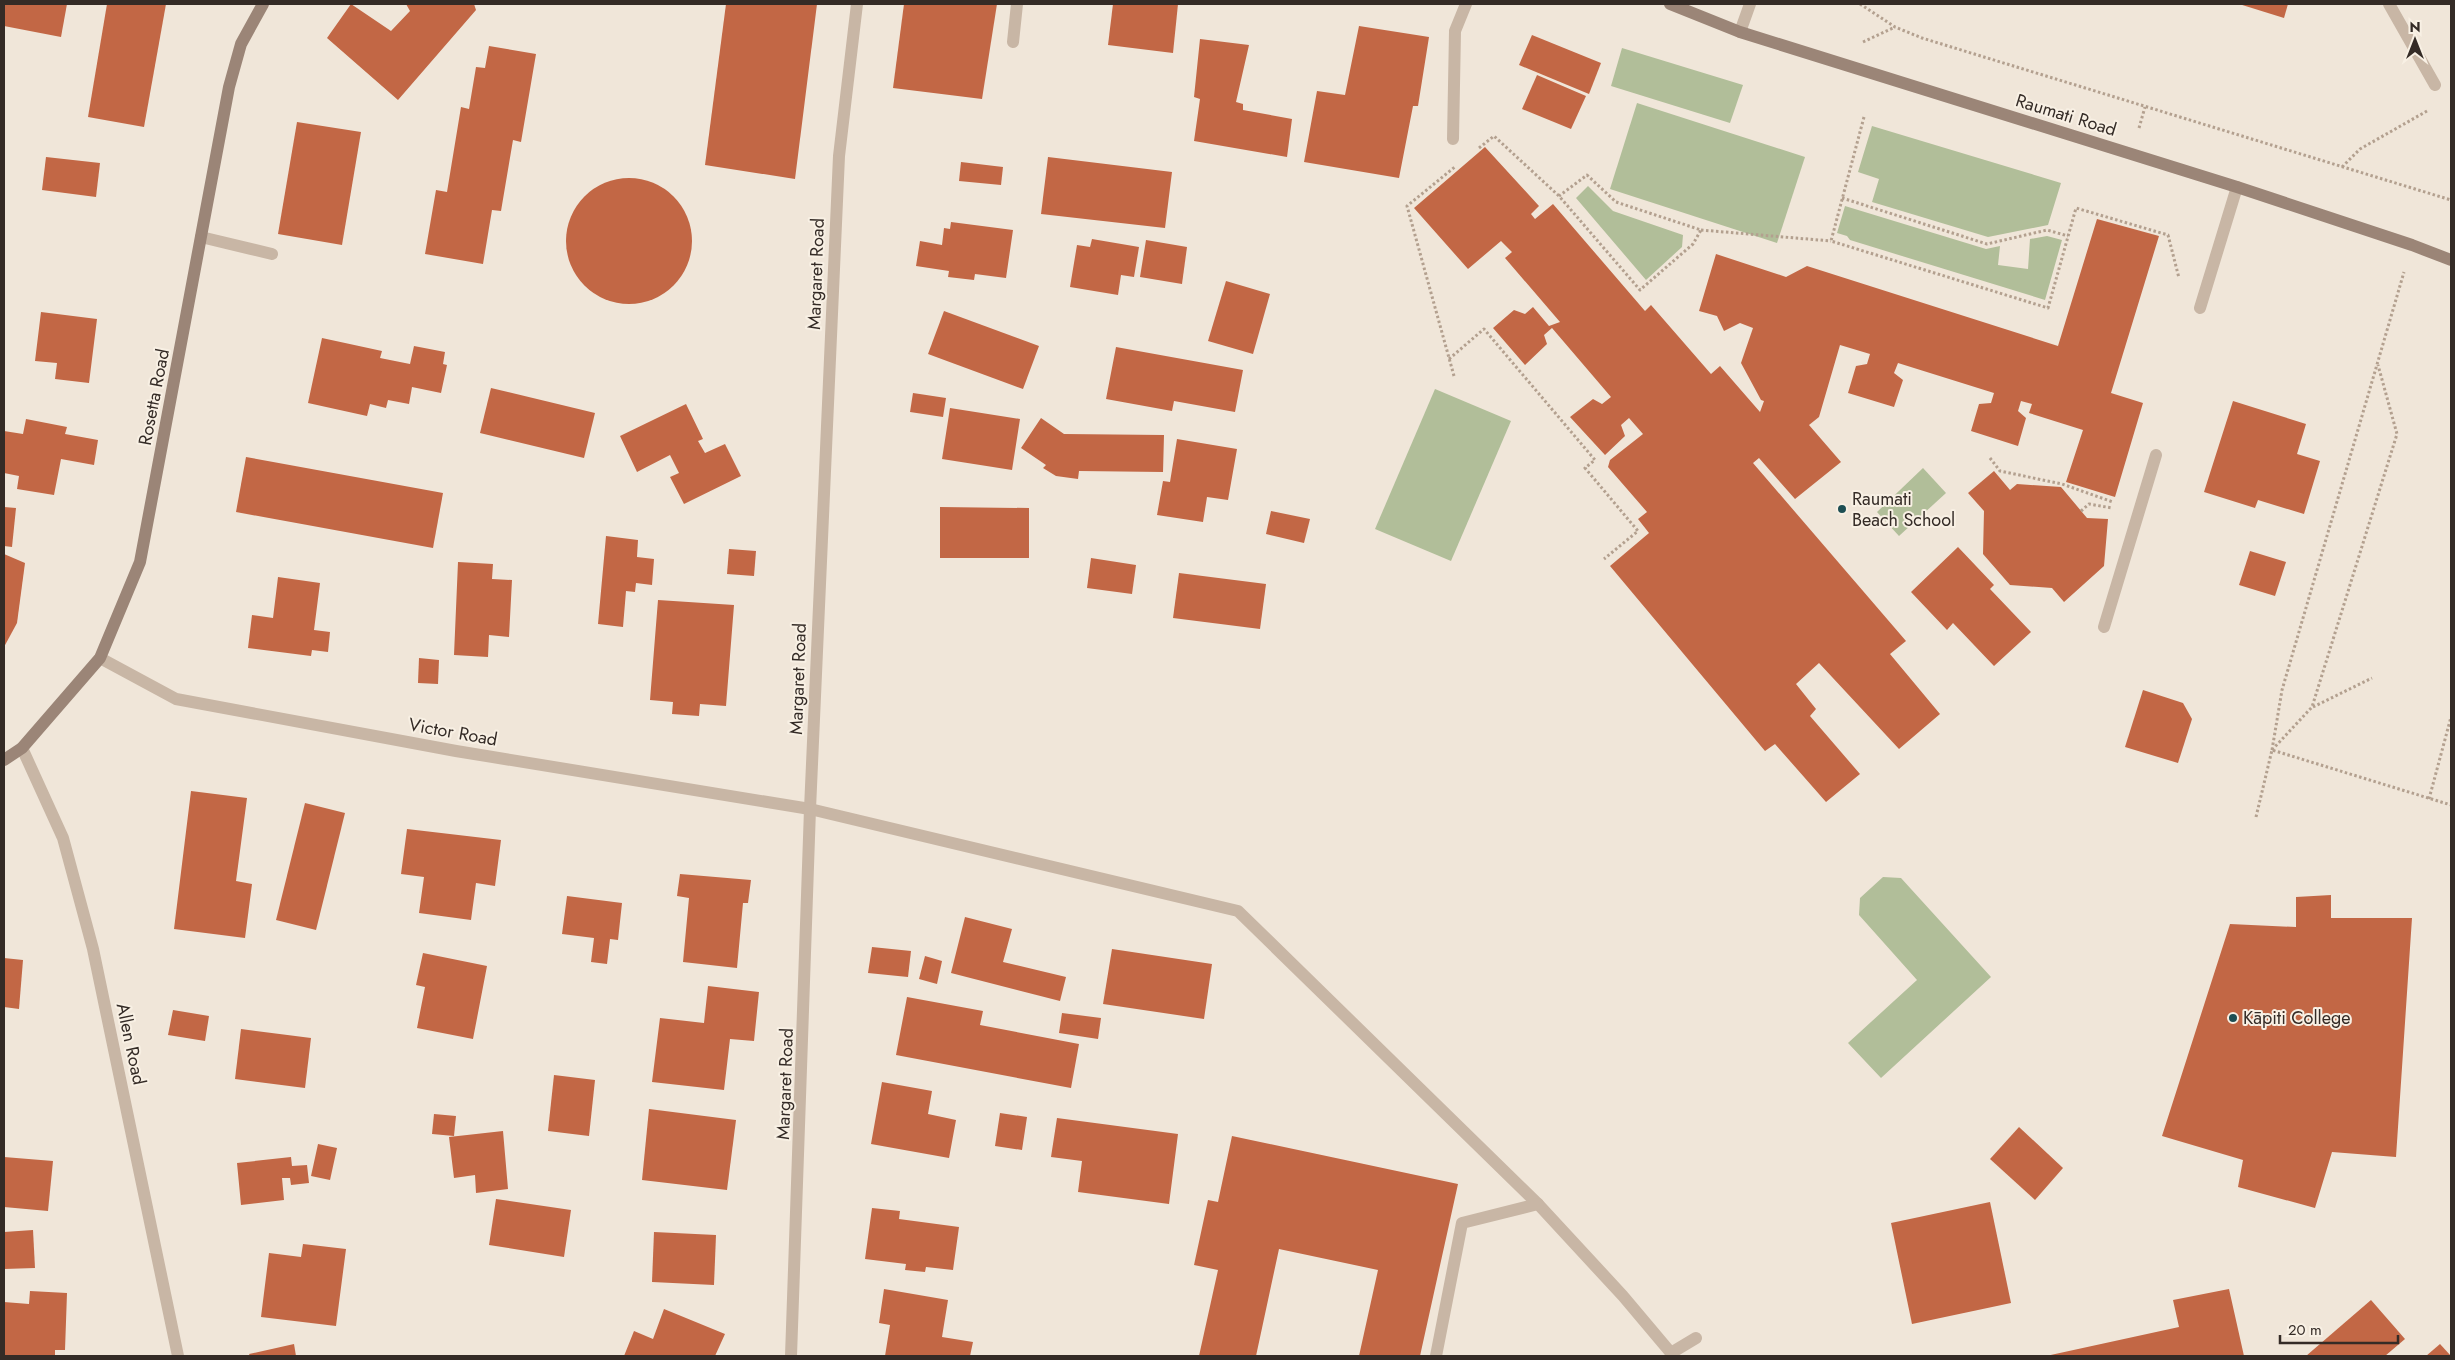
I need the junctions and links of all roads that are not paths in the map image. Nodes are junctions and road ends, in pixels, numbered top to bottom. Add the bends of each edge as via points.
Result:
1 (263, 4) edge
2 (857, 4) edge
3 (1018, 4) edge
4 (1466, 4) edge
5 (1670, 4) edge
6 (1750, 4) edge
7 (2389, 4) edge
8 (1740, 32) junction
9 (1013, 42) dead end
10 (2436, 86) dead end
11 (1453, 139) dead end
12 (2237, 187) junction
13 (201, 238) junction
14 (272, 254) dead end
15 (2451, 260) edge
16 (2200, 308) road end
17 (2156, 455) dead end
18 (2104, 627) dead end
19 (100, 658) junction
20 (22, 748) junction
21 (4, 760) edge
22 (810, 809) junction
23 (1538, 1204) junction
24 (1696, 1338) dead end
25 (1672, 1355) edge
26 (178, 1356) edge
27 (791, 1356) edge
28 (1436, 1356) edge

1 - 13 main road, Rosetta Road via 241,44 234,70
2 - 22 street, Margaret Road via 838,156
3 - 9 street
4 - 11 street via 1455,31
5 - 8 main road, Raumati Road
6 - 8 street
7 - 10 street
8 - 12 main road, Raumati Road
12 - 15 main road, Raumati Road
12 - 16 street
13 - 14 street
13 - 19 main road, Rosetta Road via 140,562
17 - 18 street
19 - 20 main road, Rosetta Road
19 - 22 street, Victor Road via 176,699 446,749
20 - 21 main road, Rosetta Road
20 - 26 street, Allen Road via 63,838 93,949
22 - 23 street, Victor Road via 1238,911
22 - 27 street, Margaret Road
23 - 25 street, Victor Road via 1623,1296
23 - 28 street via 1462,1223
24 - 25 street

